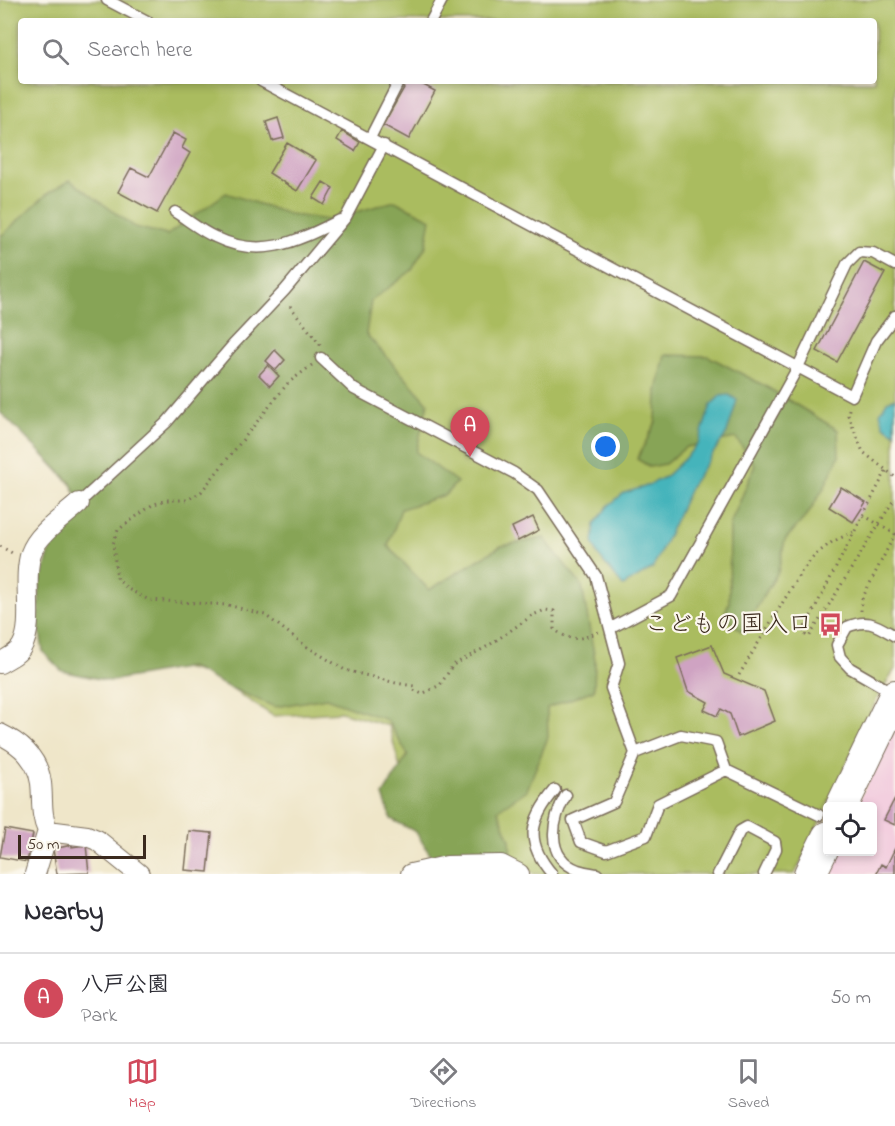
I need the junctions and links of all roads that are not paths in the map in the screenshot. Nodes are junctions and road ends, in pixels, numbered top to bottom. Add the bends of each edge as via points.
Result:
1 (107, 0) edge
2 (442, 0) edge
3 (141, 18) edge
4 (433, 18) edge
5 (267, 84) edge
6 (397, 84) edge
7 (370, 138) junction
8 (384, 145) junction
9 (175, 212) dead end
10 (346, 217) junction
11 (895, 265) edge
12 (895, 316) edge
13 (321, 358) road end
14 (798, 367) junction
15 (80, 503) joint
16 (611, 628) junction
17 (895, 636) edge
18 (0, 663) edge
19 (895, 695) edge
20 (0, 734) edge
21 (635, 753) junction
22 (726, 770) junction
23 (555, 789) dead end
24 (566, 795) dead end
25 (838, 802) edge
26 (823, 816) edge
27 (48, 831) junction
28 (823, 836) edge
29 (34, 874) edge
30 (139, 874) edge
31 (411, 874) edge
32 (519, 874) edge
33 (552, 874) edge
34 (597, 874) edge
35 (718, 874) edge
36 (764, 874) edge
37 (810, 874) edge

1 - 3 lane
2 - 4 lane
5 - 7 lane
6 - 7 lane
7 - 8 lane
8 - 10 lane
8 - 14 lane
9 - 10 lane via 214,237 242,247 271,248 296,242
10 - 15 lane via 167,422
11 - 14 lane via 873,253 859,252 847,264
12 - 14 lane via 876,341 852,396
13 - 16 lane via 354,389 538,489 596,576
14 - 16 lane via 671,596
15 - 18 street via 37,541 28,571 26,635 22,647
16 - 21 lane via 620,663 611,688
17 - 19 lane via 860,621 847,627 837,645 849,668
19 - 25 main road
20 - 27 street via 27,752 36,765
21 - 22 lane via 681,735 716,742
21 - 22 lane via 614,802 573,820 581,842 606,851 646,836 658,804
22 - 26 lane
23 - 33 lane via 538,813 533,838 538,857
24 - 34 lane via 557,810 554,840 567,864
27 - 29 street
27 - 30 street via 97,840
28 - 37 main road
31 - 32 street via 447,866 501,865
35 - 36 lane via 740,831 747,827 775,842 776,849

